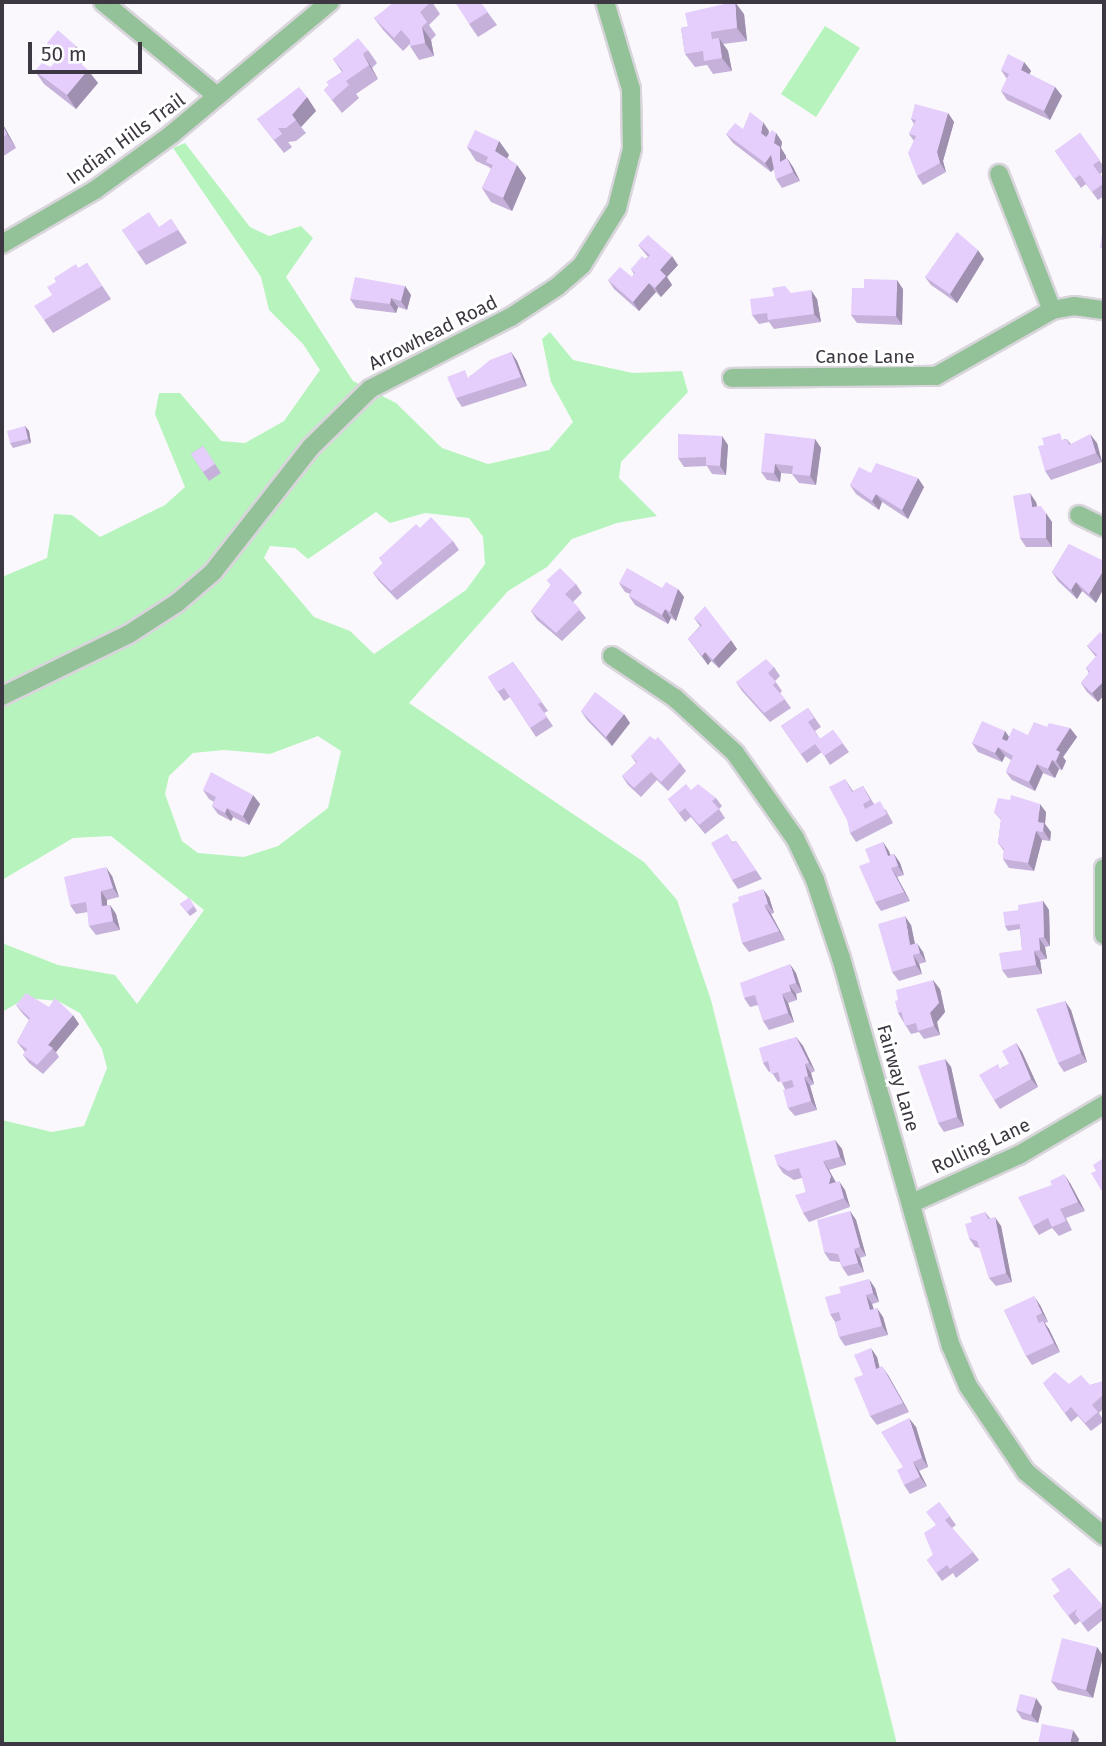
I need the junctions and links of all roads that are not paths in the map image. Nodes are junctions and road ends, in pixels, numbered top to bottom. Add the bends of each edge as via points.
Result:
1 (103, 2) edge
2 (330, 2) edge
3 (605, 2) edge
4 (217, 96) junction
5 (999, 174) dead end
6 (2, 244) edge
7 (1052, 310) junction
8 (1104, 310) edge
9 (732, 378) dead end
10 (1079, 515) dead end
11 (1104, 527) edge
12 (612, 656) dead end
13 (2, 696) edge
14 (1104, 868) edge
15 (1104, 935) edge
16 (1104, 1105) edge
17 (912, 1203) junction
18 (1104, 1536) edge

1 - 4 street
2 - 4 street, Indian Hills Trail
3 - 13 street, Arrowhead Road via 631,89 632,149 617,208 582,265 511,317 395,372 370,389 311,447 213,572 177,603 129,634
4 - 6 street, Indian Hills Trail via 95,190
5 - 7 street
7 - 8 street, Canoe Lane via 1074,306
7 - 9 street, Canoe Lane via 936,376
10 - 11 street
12 - 17 street, Fairway Lane via 684,705 735,753 795,838 829,919
14 - 15 street
16 - 17 street, Rolling Lane via 1019,1155
17 - 18 street, Fairway Lane via 951,1346 983,1413 1044,1490

